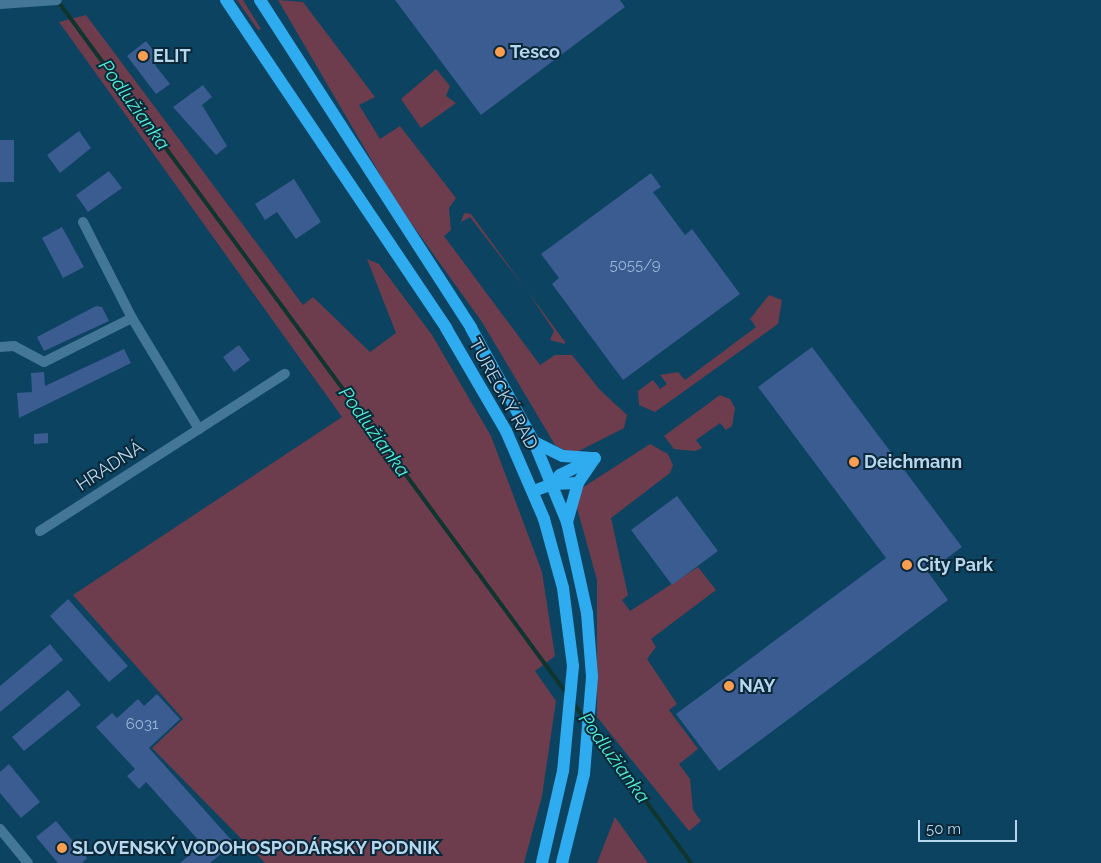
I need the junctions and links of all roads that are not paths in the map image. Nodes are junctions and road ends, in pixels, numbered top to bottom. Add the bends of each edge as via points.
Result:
1 (57, 0) edge
2 (226, 0) edge
3 (260, 0) edge
4 (6, 2) edge
5 (83, 222) dead end
6 (132, 318) junction
7 (0, 347) edge
8 (285, 374) dead end
9 (199, 429) junction
10 (534, 442) junction
11 (595, 458) junction
12 (578, 483) junction
13 (552, 484) junction
14 (534, 491) junction
15 (567, 522) junction
16 (40, 531) dead end
17 (0, 829) edge
18 (28, 863) edge
19 (542, 863) edge
20 (562, 863) edge

1 - 4 street
2 - 14 main road, TURECKÝ RAD via 446,328 506,431
3 - 10 main road, TURECKÝ RAD via 470,328
5 - 6 street
6 - 7 street via 44,362 14,346
6 - 9 street
8 - 9 street, HRADNÁ
9 - 16 street, HRADNÁ
10 - 11 main road via 563,456
10 - 13 main road, TURECKÝ RAD
11 - 12 main road
11 - 13 main road via 560,475
12 - 13 main road
12 - 15 main road
13 - 14 main road
13 - 15 main road, TURECKÝ RAD
14 - 19 main road, TURECKÝ RAD via 563,588 573,685 570,721
15 - 20 main road, TURECKÝ RAD via 587,613 591,706 578,804
17 - 18 street

